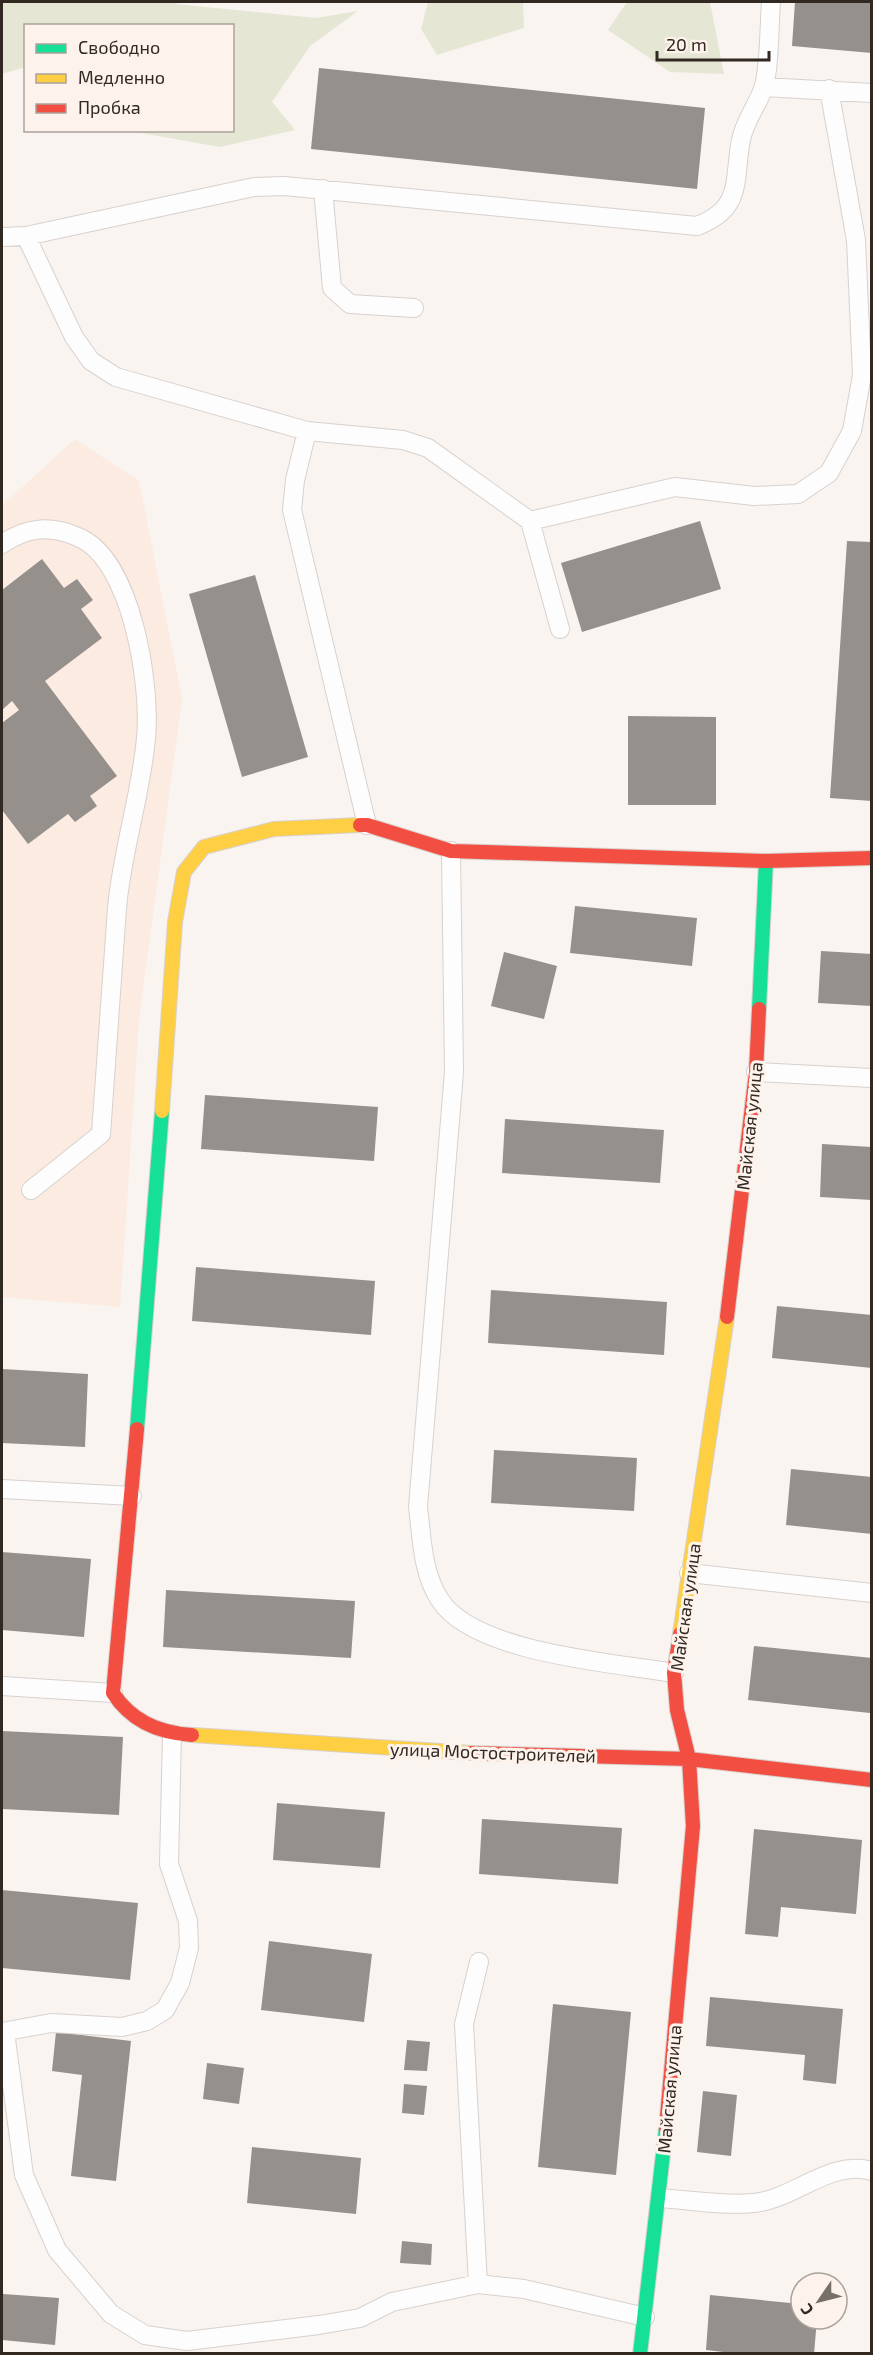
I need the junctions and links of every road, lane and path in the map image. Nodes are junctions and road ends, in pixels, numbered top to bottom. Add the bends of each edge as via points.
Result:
1 (771, 2) edge
2 (764, 87) junction
3 (829, 89) junction
4 (872, 93) edge
5 (323, 189) junction
6 (2, 237) edge
7 (26, 237) junction
8 (414, 308) dead end
9 (308, 431) junction
10 (530, 521) junction
11 (2, 544) edge
12 (560, 629) dead end
13 (366, 825) junction
14 (451, 850) junction
15 (872, 858) edge
16 (766, 861) junction
17 (756, 1072) junction
18 (872, 1078) edge
19 (31, 1190) dead end
20 (2, 1489) edge
21 (132, 1496) junction
22 (689, 1573) junction
23 (872, 1593) edge
24 (674, 1673) junction
25 (2, 1686) edge
26 (117, 1701) junction
27 (172, 1734) junction
28 (689, 1759) junction
29 (872, 1780) edge
30 (479, 1962) dead end
31 (3, 2032) edge
32 (872, 2171) edge
33 (660, 2198) junction
34 (478, 2284) junction
35 (645, 2317) junction
36 (640, 2354) edge

1 - 2 lane
2 - 3 lane
2 - 5 lane via 741,138 739,175 731,202 716,219 697,226
3 - 4 lane
3 - 10 lane via 856,240 862,375 852,431 829,473 798,494 754,496 675,487
5 - 7 lane via 254,187
5 - 8 lane via 332,288 350,304
6 - 7 lane
7 - 9 lane via 74,337 91,361 116,376
9 - 10 lane via 404,440 428,448
9 - 13 lane via 295,480 292,510
10 - 12 lane
11 - 19 lane via 33,528 60,529 89,542 113,567 127,598 147,702 146,738 118,905 101,1134
13 - 14 street
13 - 21 street via 274,830 204,847 184,872 175,922
14 - 16 street
14 - 24 lane via 455,1043 418,1507 425,1565 440,1600 464,1623 491,1637 540,1650
15 - 16 street
16 - 17 street, Майская улица
17 - 18 lane
17 - 22 street, Майская улица via 723,1353
20 - 21 lane
21 - 26 street
22 - 23 lane
22 - 24 street, Майская улица
24 - 28 street, Майская улица via 677,1710
25 - 26 lane
26 - 27 street, улица Мостостроителей via 140,1722
27 - 28 street, улица Мостостроителей via 452,1752
27 - 31 lane via 169,1864 188,1921 189,1948 180,1983 165,2010 147,2021 122,2027 51,2023
28 - 29 street, улица Мостостроителей
28 - 33 street, Майская улица via 693,1826
30 - 34 lane via 464,2024
31 - 34 lane via 24,2175 57,2250 111,2314 145,2336 187,2341 320,2325 360,2318 392,2302
32 - 33 lane via 861,2168 833,2172 778,2197 753,2203
33 - 35 street, Майская улица
34 - 35 lane via 524,2289
35 - 36 street, Майская улица

